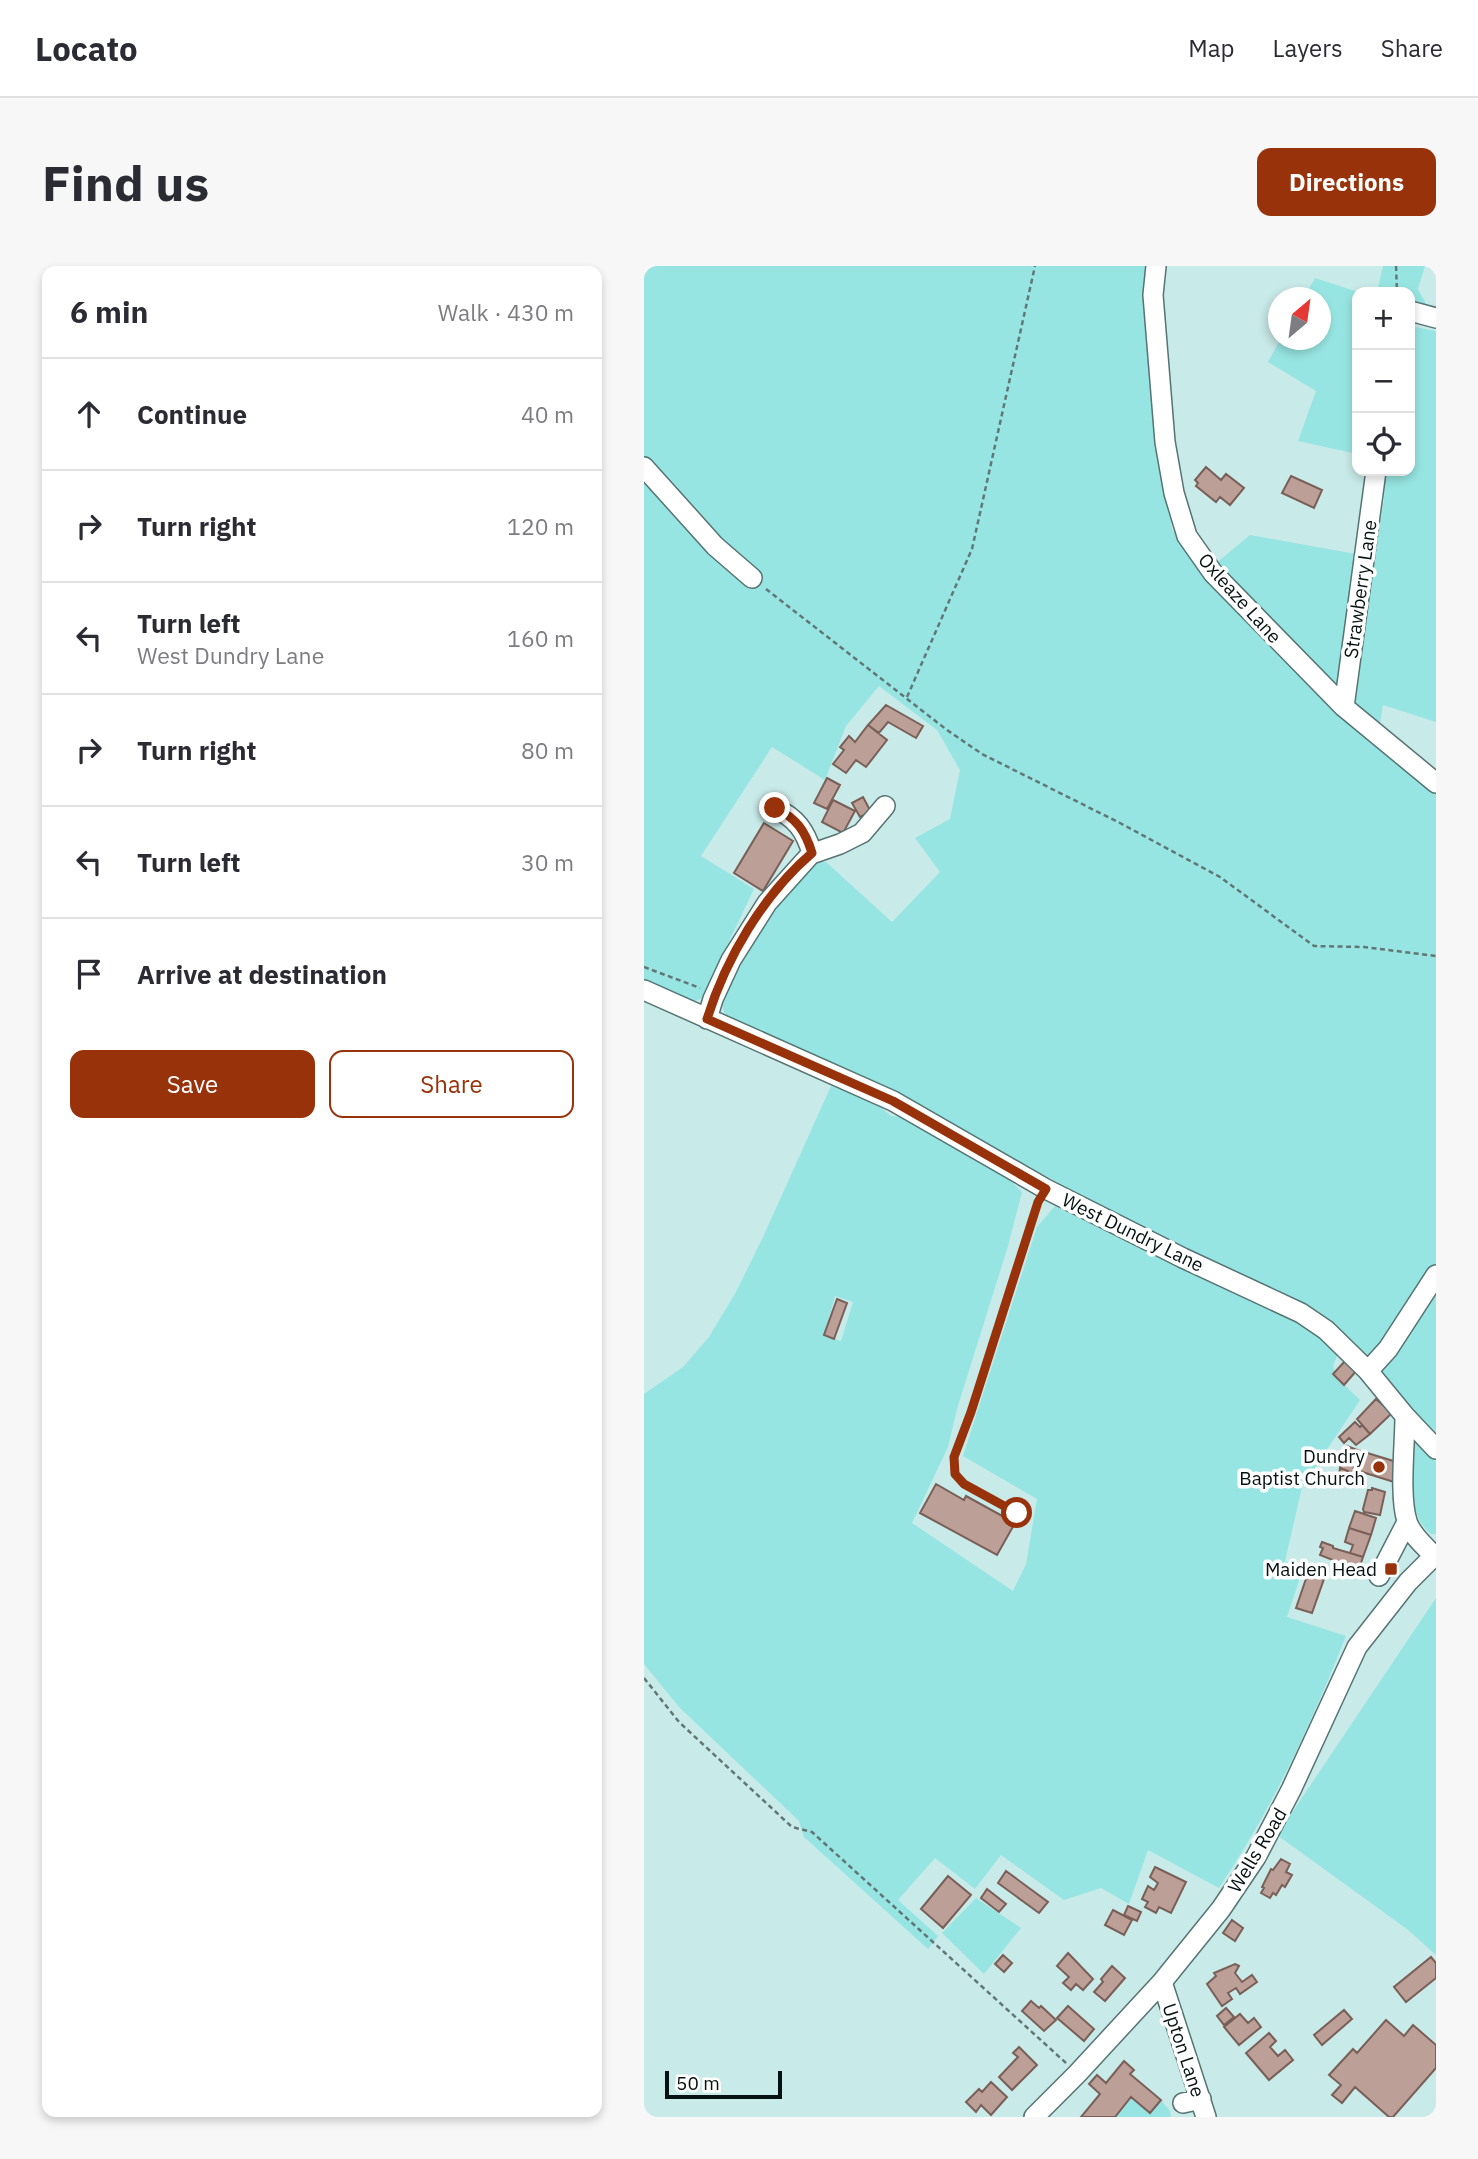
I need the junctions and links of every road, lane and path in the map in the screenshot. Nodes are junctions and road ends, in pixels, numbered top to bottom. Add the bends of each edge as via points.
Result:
1 (1035, 266) edge
2 (1156, 266) edge
3 (1396, 266) edge
4 (1397, 287) edge
5 (1415, 312) edge
6 (1436, 318) edge
7 (644, 467) edge
8 (1375, 476) edge
9 (752, 578) joint
10 (906, 698) junction
11 (1344, 707) junction
12 (1436, 783) edge
13 (885, 806) dead end
14 (775, 808) dead end
15 (812, 853) junction
16 (1436, 956) edge
17 (644, 967) edge
18 (644, 990) edge
19 (715, 994) junction
20 (707, 1019) junction
21 (1046, 1189) junction
22 (1436, 1275) edge
23 (1368, 1371) junction
24 (1405, 1416) junction
25 (1436, 1448) edge
26 (1017, 1513) dead end
27 (1407, 1522) junction
28 (1435, 1555) edge
29 (1379, 1576) dead end
30 (644, 1678) edge
31 (1162, 1982) junction
32 (1077, 2074) junction
33 (1197, 2106) edge
34 (1034, 2117) edge

1 - 10 path via 971,549
2 - 11 street, Oxleaze Lane via 1153,295 1165,442 1187,536 1213,573
3 - 4 path
5 - 6 street
7 - 9 street via 715,546
8 - 11 street, Strawberry Lane
9 - 10 path
10 - 16 path via 982,754 1220,877 1314,946
11 - 12 street, Oxleaze Lane
13 - 15 street via 862,833
14 - 15 street via 797,821
15 - 19 street via 767,903
17 - 19 path
18 - 20 street, West Dundry Lane
19 - 20 street
20 - 21 street, West Dundry Lane via 893,1101
21 - 23 street, West Dundry Lane via 1301,1313 1326,1330
21 - 26 path via 954,1457 955,1474 964,1484
22 - 23 street via 1388,1349
23 - 24 street, West Dundry Lane
24 - 25 street, West Dundry Lane
24 - 27 street
27 - 28 street
27 - 29 street
28 - 31 street, Wells Road via 1408,1581 1357,1647 1256,1857
30 - 32 path via 679,1722 792,1827 812,1832
31 - 32 street, Wells Road
31 - 33 street, Upton Lane
32 - 34 street, Wells Road

